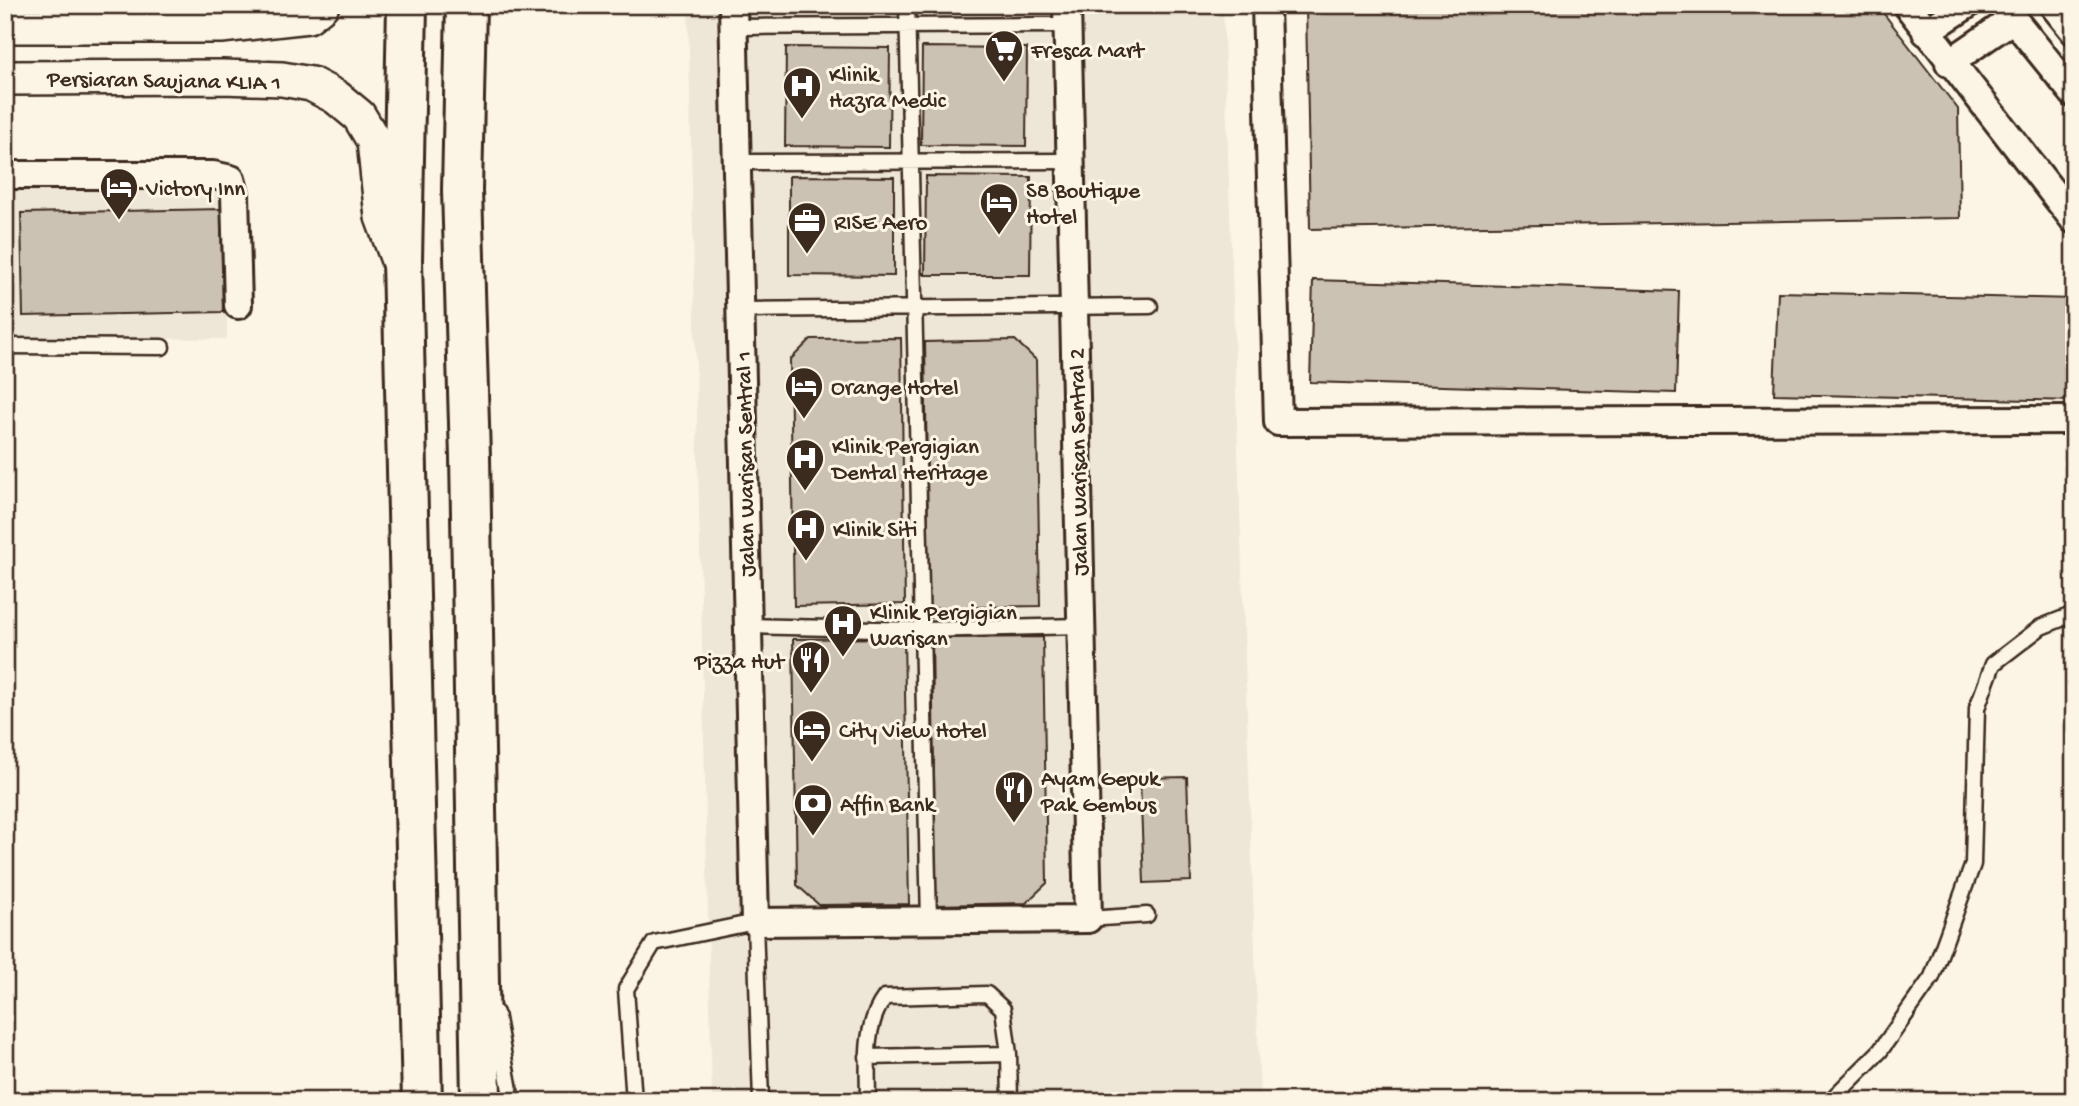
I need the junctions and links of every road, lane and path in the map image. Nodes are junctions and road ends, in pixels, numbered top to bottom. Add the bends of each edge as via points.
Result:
1 (322, 5) edge
2 (407, 5) edge
3 (466, 5) edge
4 (907, 5) edge
5 (1266, 5) edge
6 (1907, 5) edge
7 (1966, 5) edge
8 (2053, 5) edge
9 (2008, 12) edge
10 (1067, 15) edge
11 (733, 16) edge
12 (5, 26) edge
13 (908, 26) junction
14 (2074, 31) edge
15 (1926, 32) junction
16 (1949, 63) junction
17 (5, 78) edge
18 (2074, 94) edge
19 (737, 162) junction
20 (1070, 162) junction
21 (911, 163) junction
22 (5, 175) edge
23 (2074, 220) edge
24 (402, 271) junction
25 (238, 305) dead end
26 (1150, 306) dead end
27 (1074, 307) junction
28 (914, 308) junction
29 (741, 310) junction
30 (5, 346) edge
31 (162, 347) dead end
32 (2074, 420) edge
33 (2074, 614) edge
34 (748, 626) junction
35 (1081, 626) junction
36 (922, 630) junction
37 (475, 898) junction
38 (1147, 915) dead end
39 (1088, 919) junction
40 (929, 921) junction
41 (755, 922) junction
42 (1009, 1054) junction
43 (867, 1057) junction
44 (422, 1101) edge
45 (481, 1101) edge
46 (512, 1101) edge
47 (634, 1101) edge
48 (761, 1101) edge
49 (868, 1101) edge
50 (1010, 1101) edge
51 (1830, 1101) edge

1 - 12 street via 308,16 221,26
2 - 24 highway
3 - 37 highway via 462,190
4 - 13 lane
5 - 32 street via 1278,422
6 - 15 street
7 - 15 street
8 - 14 street
9 - 16 street
9 - 18 street
10 - 13 lane
10 - 20 street, Jalan Warisan Sentral 2
11 - 13 lane
11 - 19 street, Jalan Warisan Sentral 1
13 - 21 lane
15 - 16 street
16 - 23 street
17 - 24 street, Persiaran Saujana KLIA 1 via 223,77 311,84 359,116 374,141 382,216
19 - 21 lane
19 - 29 street, Jalan Warisan Sentral 1
20 - 21 lane
20 - 27 street, Jalan Warisan Sentral 2
21 - 28 lane
22 - 25 street via 213,175 230,179 235,194
24 - 44 highway
26 - 27 lane
27 - 28 lane
27 - 35 street, Jalan Warisan Sentral 2
28 - 29 lane
28 - 36 lane
29 - 34 street, Jalan Warisan Sentral 1
30 - 31 lane
33 - 51 lane via 2041,626 1993,664 1977,708 1973,864 1932,977 1880,1051
34 - 36 lane
34 - 41 street, Jalan Warisan Sentral 1
35 - 36 lane
35 - 39 street, Jalan Warisan Sentral 2
36 - 40 lane
37 - 45 highway
37 - 46 lane
38 - 39 lane
39 - 40 street
40 - 41 street
41 - 47 lane via 654,943 626,989
41 - 48 lane
42 - 43 lane
42 - 43 lane via 1003,1009 986,994 884,997 873,1013
42 - 50 lane
43 - 49 lane

